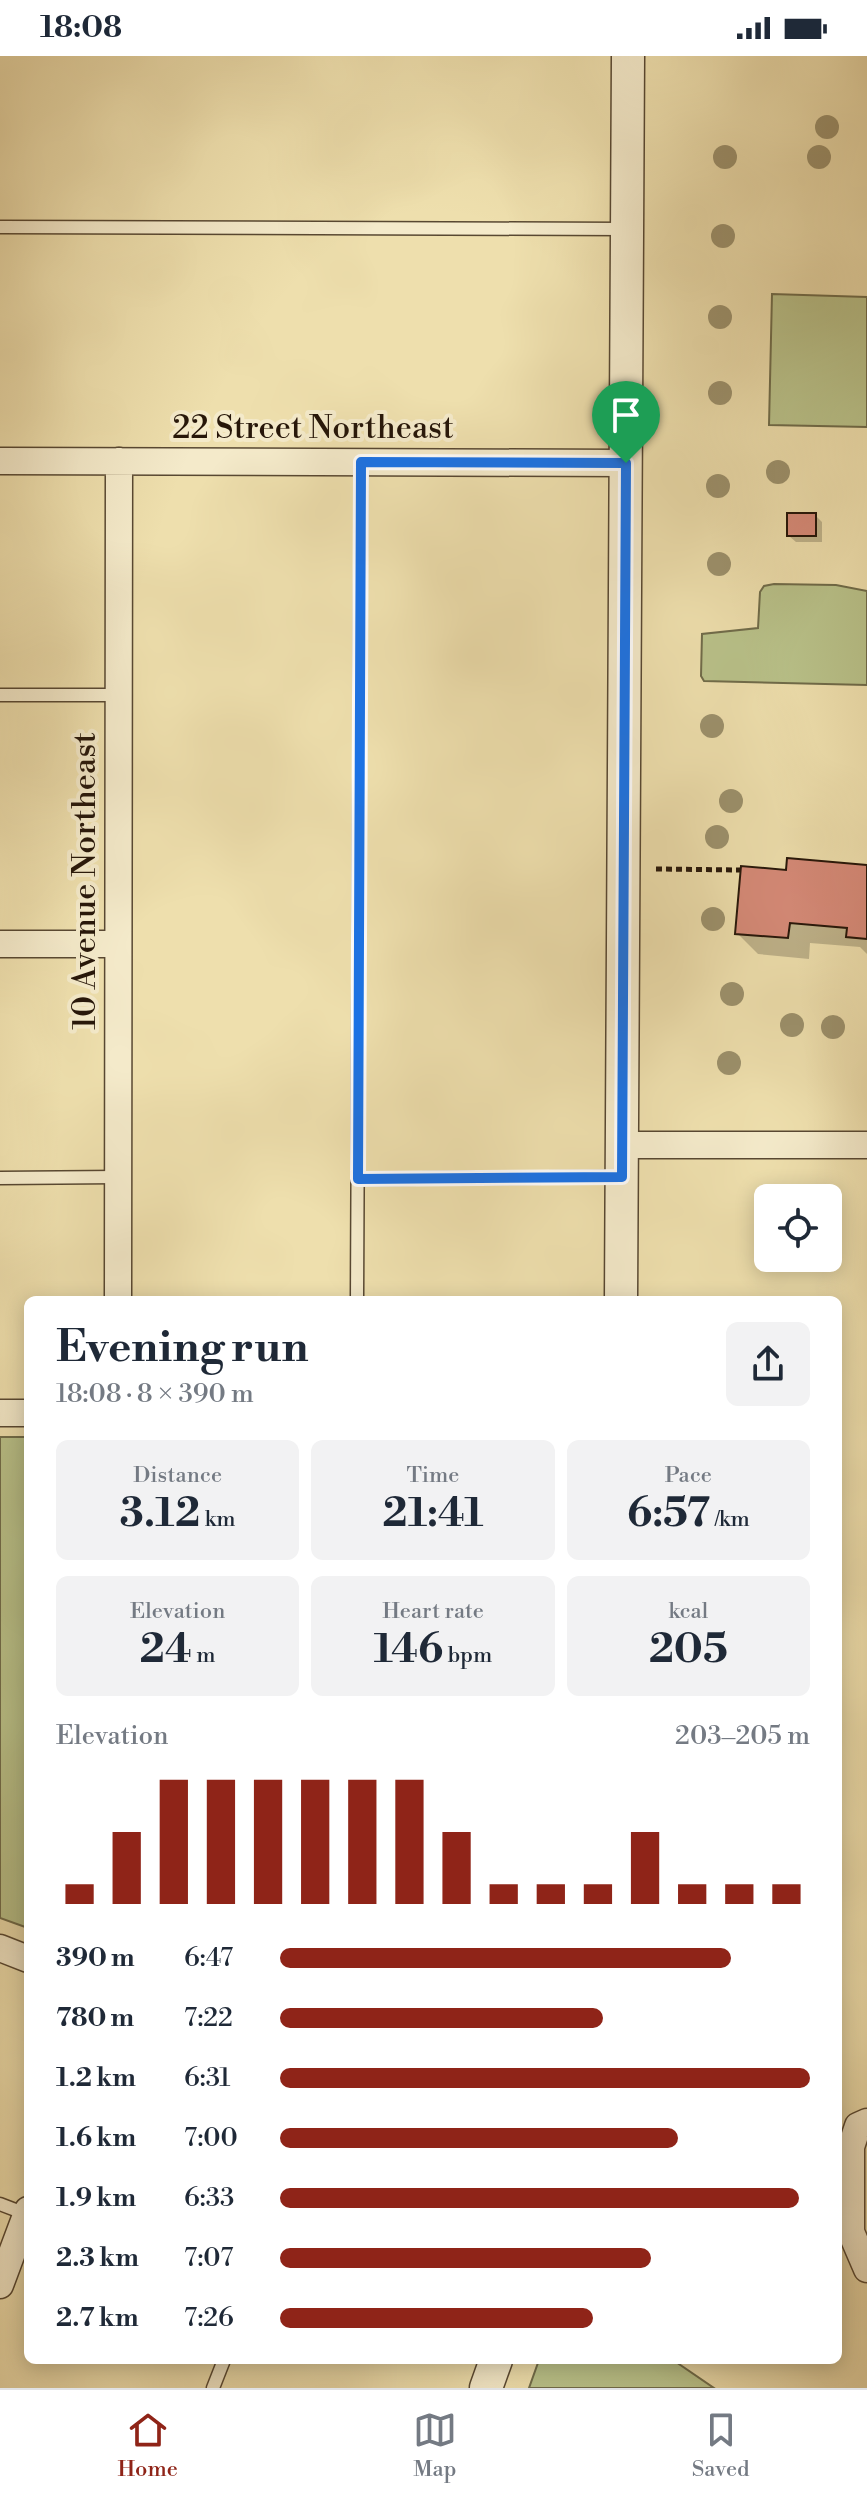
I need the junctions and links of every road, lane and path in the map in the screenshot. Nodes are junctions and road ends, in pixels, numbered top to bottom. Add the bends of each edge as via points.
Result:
1 (628, 56) edge
2 (0, 227) edge
3 (626, 229) junction
4 (0, 461) edge
5 (119, 461) junction
6 (361, 462) junction
7 (626, 463) junction
8 (0, 695) edge
9 (119, 695) junction
10 (643, 868) dead end
11 (740, 870) dead end
12 (0, 944) edge
13 (118, 944) junction
14 (622, 1145) junction
15 (867, 1145) edge
16 (118, 1177) junction
17 (622, 1177) junction
18 (0, 1178) edge
19 (358, 1179) junction
20 (118, 1296) edge
21 (357, 1296) edge
22 (621, 1296) edge
23 (0, 1413) edge
24 (24, 1413) edge
25 (0, 1948) edge
26 (24, 1957) edge
27 (867, 2122) edge
28 (0, 2204) edge
29 (24, 2211) edge
30 (24, 2220) edge
31 (867, 2269) edge
32 (0, 2285) edge
33 (222, 2364) edge
34 (495, 2364) edge
35 (213, 2388) edge
36 (486, 2388) edge

1 - 3 street
2 - 3 lane
3 - 7 street
4 - 5 street, 22 Street Northeast
5 - 6 street, 22 Street Northeast
5 - 9 street, 10 Avenue Northeast
6 - 7 street, 22 Street Northeast
6 - 19 lane
7 - 14 street
8 - 9 lane
9 - 13 street, 10 Avenue Northeast
10 - 11 path
12 - 13 street
13 - 16 street, 10 Avenue Northeast
14 - 15 street
14 - 17 street
16 - 18 lane
16 - 20 street, 10 Avenue Northeast
17 - 19 lane
17 - 22 street
19 - 21 lane
23 - 24 street
25 - 26 street
27 - 31 street via 858,2126 851,2147 851,2232
28 - 29 lane
30 - 32 street
33 - 35 lane
34 - 36 street

